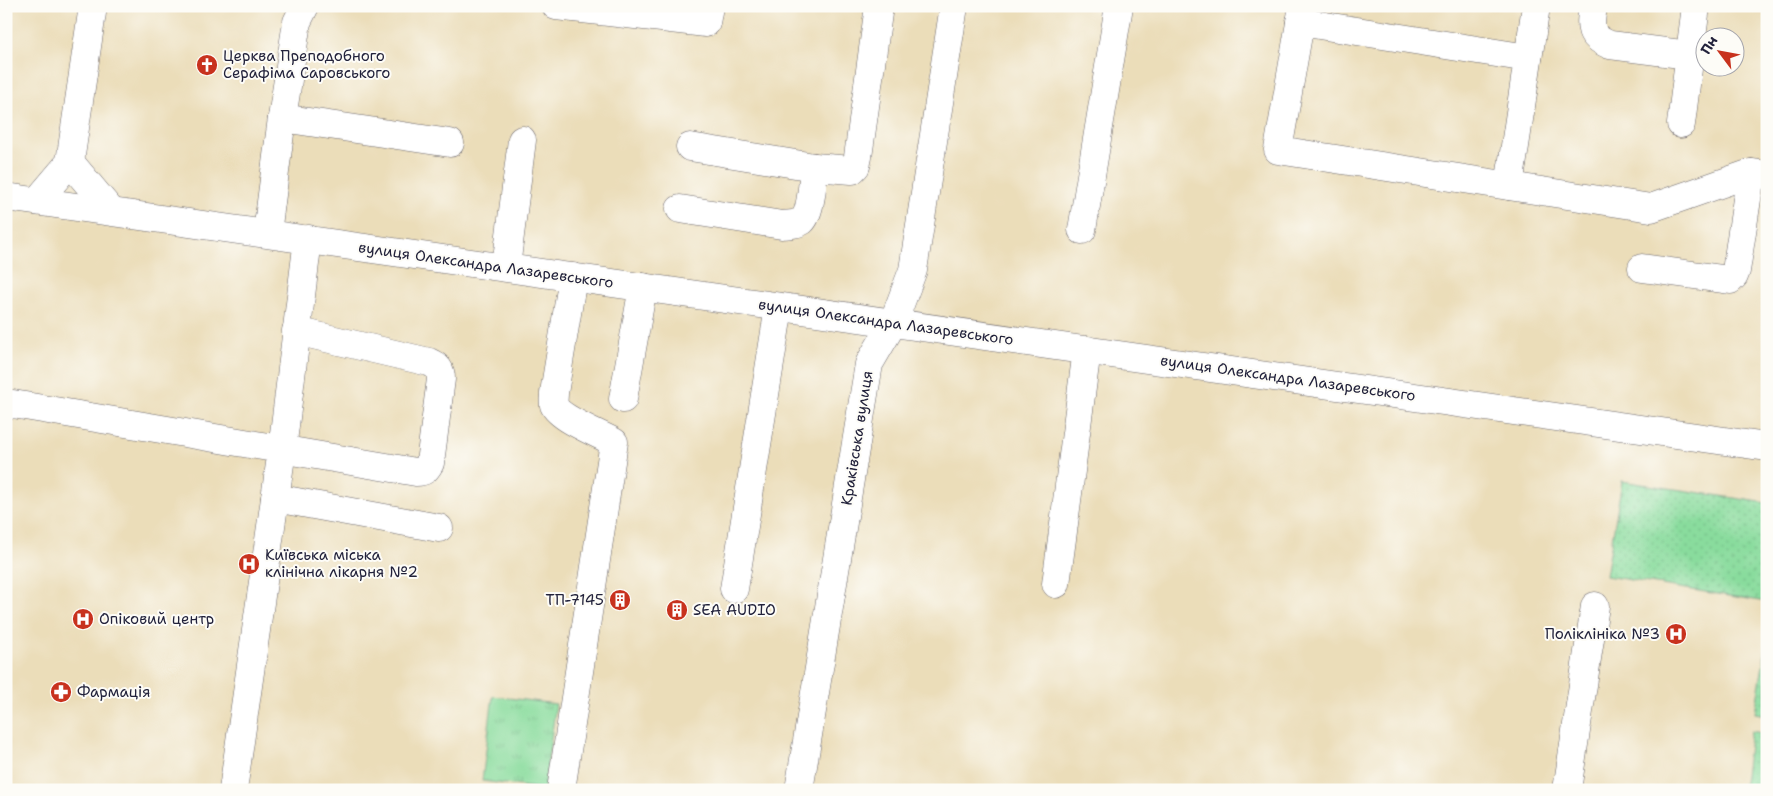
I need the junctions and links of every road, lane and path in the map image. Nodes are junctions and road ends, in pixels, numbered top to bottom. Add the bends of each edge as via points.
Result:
1 (92, 6) edge
2 (305, 6) edge
3 (556, 6) edge
4 (709, 6) edge
5 (879, 6) edge
6 (954, 6) edge
7 (1119, 6) edge
8 (1536, 6) edge
9 (1593, 6) edge
10 (1696, 6) edge
11 (1302, 14) edge
12 (1690, 55) junction
13 (1528, 58) junction
14 (282, 118) junction
15 (1681, 124) dead end
16 (522, 140) dead end
17 (450, 142) dead end
18 (690, 147) dead end
19 (70, 162) junction
20 (814, 167) junction
21 (1759, 174) edge
22 (1509, 186) junction
23 (6, 196) edge
24 (37, 201) junction
25 (680, 209) dead end
26 (111, 211) junction
27 (1082, 230) dead end
28 (267, 233) junction
29 (308, 239) junction
30 (506, 268) junction
31 (1642, 268) dead end
32 (573, 277) junction
33 (643, 287) junction
34 (779, 307) junction
35 (893, 323) junction
36 (296, 331) junction
37 (1087, 350) junction
38 (623, 399) dead end
39 (6, 406) edge
40 (1767, 447) edge
41 (282, 450) junction
42 (275, 498) junction
43 (439, 528) dead end
44 (1056, 584) dead end
45 (734, 588) dead end
46 (1595, 606) dead end
47 (233, 790) edge
48 (560, 790) edge
49 (798, 790) edge
50 (1567, 790) edge

1 - 19 street
2 - 14 street via 298,22
3 - 4 street via 706,23
5 - 20 street via 856,166 844,171
6 - 35 street, Краківська вулиця via 913,270
7 - 27 street
8 - 13 street
9 - 12 street via 1592,33 1600,41
10 - 12 street
11 - 13 street
11 - 22 street via 1278,150
12 - 15 street
13 - 22 street
14 - 17 street
14 - 28 street
16 - 30 street
18 - 20 street
19 - 24 street
19 - 26 street
20 - 25 street via 807,214 793,224
21 - 22 street via 1651,208
21 - 31 street via 1736,271 1730,280
23 - 24 street, вулиця Олександра Лазаревського
24 - 26 street, вулиця Олександра Лазаревського
26 - 28 street, вулиця Олександра Лазаревського
28 - 29 street, вулиця Олександра Лазаревського
29 - 30 street, вулиця Олександра Лазаревського
29 - 36 street
30 - 32 street, вулиця Олександра Лазаревського
32 - 33 street, вулиця Олександра Лазаревського
32 - 48 street via 554,404 558,412 614,442
33 - 34 street, вулиця Олександра Лазаревського
33 - 38 street
34 - 35 street, вулиця Олександра Лазаревського
34 - 45 street
35 - 37 street, вулиця Олександра Лазаревського
35 - 49 street, Краківська вулиця via 869,364
36 - 41 street
36 - 41 street via 429,362 437,366 441,379 430,463 422,472
37 - 40 street, вулиця Олександра Лазаревського
37 - 44 street
39 - 41 street via 13,404
41 - 42 street
42 - 43 street
42 - 47 street
46 - 50 street

